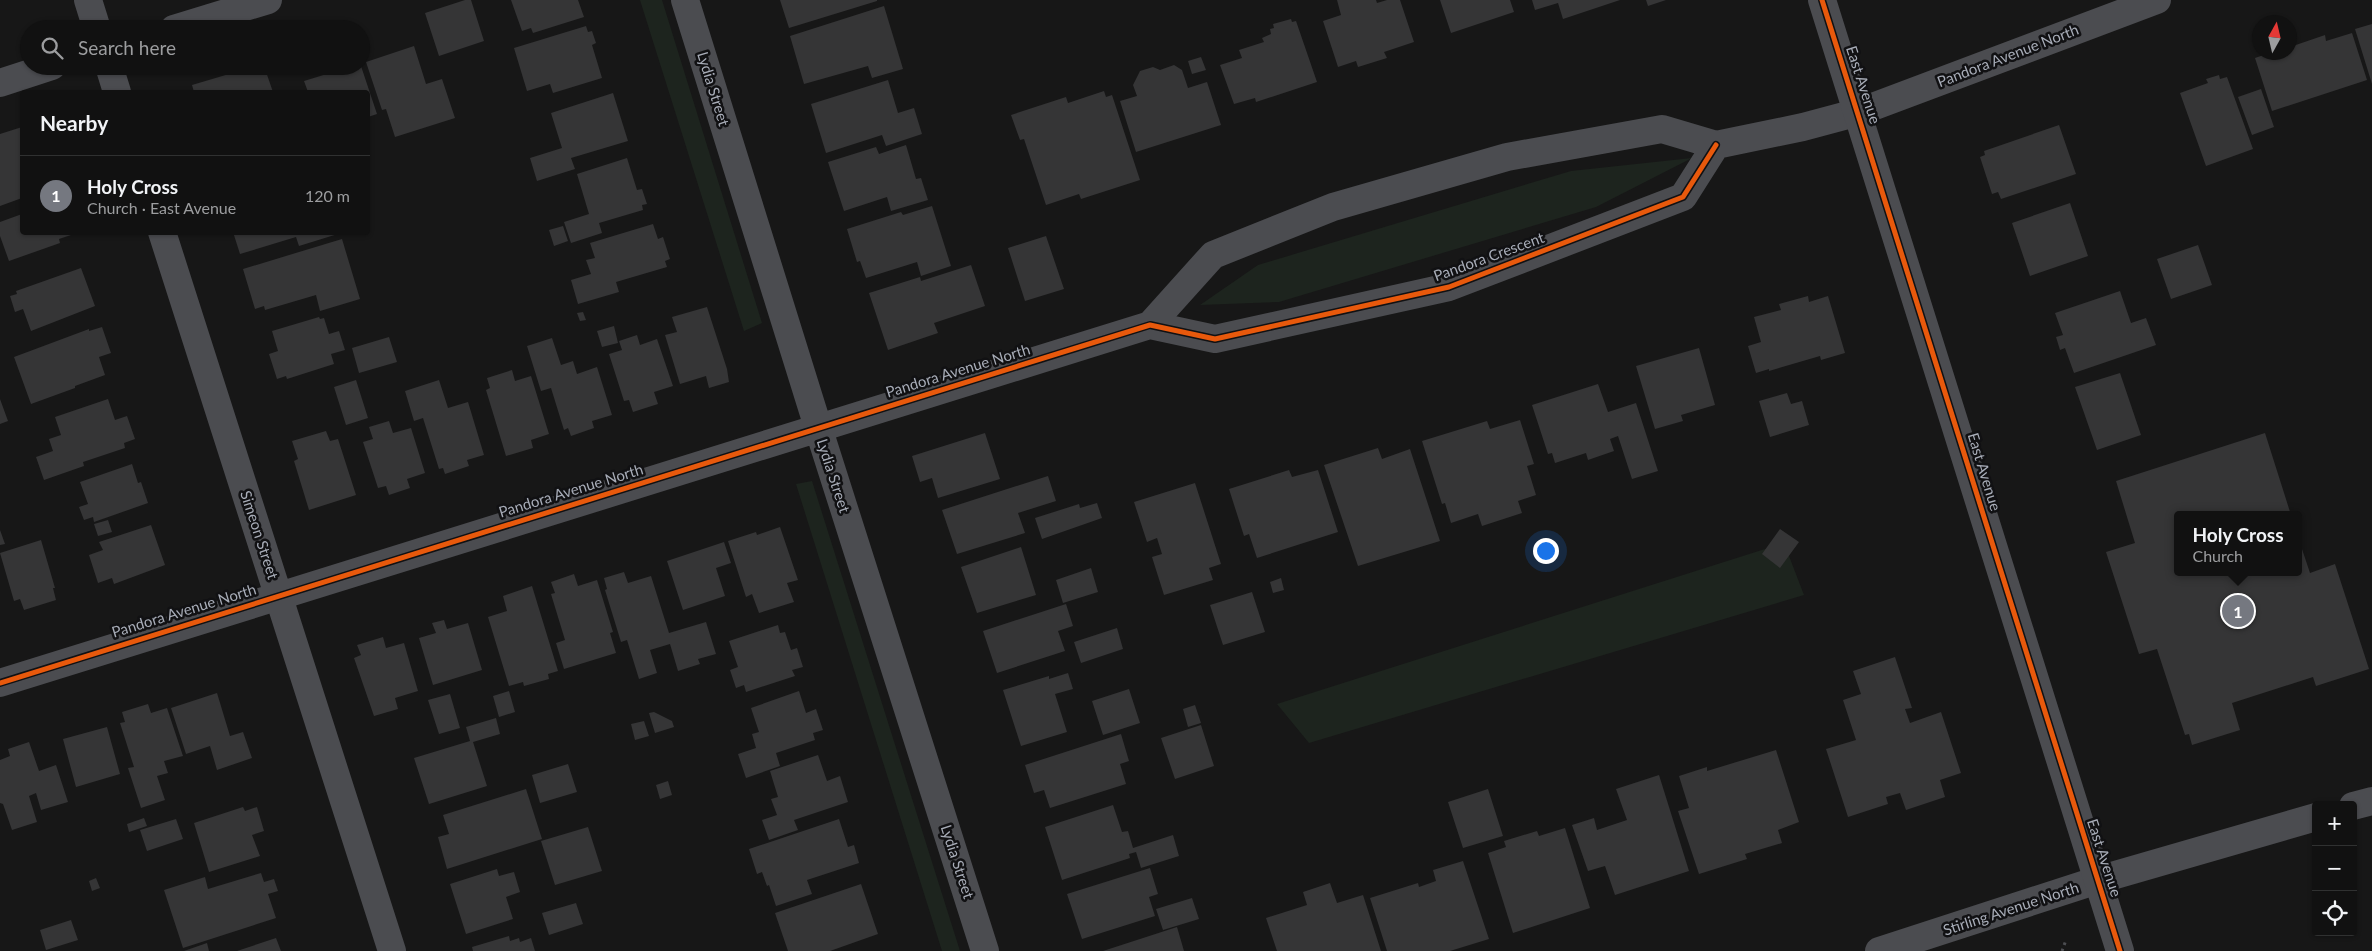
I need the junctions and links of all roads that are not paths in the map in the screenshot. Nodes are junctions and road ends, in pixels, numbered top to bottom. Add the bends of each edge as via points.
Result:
1 (88, 0) edge
2 (268, 0) edge
3 (686, 0) edge
4 (1822, 0) edge
5 (2157, 0) edge
6 (94, 20) edge
7 (203, 20) edge
8 (24, 75) edge
9 (112, 75) edge
10 (0, 83) edge
11 (116, 90) edge
12 (1858, 112) junction
13 (1716, 145) junction
14 (163, 235) edge
15 (1150, 325) junction
16 (818, 427) junction
17 (278, 595) junction
18 (0, 683) edge
19 (2372, 801) edge
20 (2357, 805) edge
21 (2312, 818) edge
22 (2098, 880) junction
23 (392, 951) edge
24 (985, 951) edge
25 (1878, 951) edge
26 (2120, 951) edge

1 - 6 street
2 - 7 street
3 - 16 street, Lydia Street
4 - 12 street, East Avenue
5 - 12 street, Pandora Avenue North
8 - 10 street
9 - 11 street
12 - 13 street
12 - 22 street, East Avenue
13 - 15 street via 1662,129 1507,157 1334,207 1214,255
13 - 15 street, Pandora Crescent via 1683,197 1449,287 1215,339
14 - 17 street, Simeon Street
15 - 16 street, Pandora Avenue North
16 - 17 street, Pandora Avenue North
16 - 24 street, Lydia Street
17 - 18 street, Pandora Avenue North
17 - 23 street, Simeon Street
19 - 20 street
21 - 22 street, Stirling Avenue North
22 - 25 street, Stirling Avenue North
22 - 26 street, East Avenue

